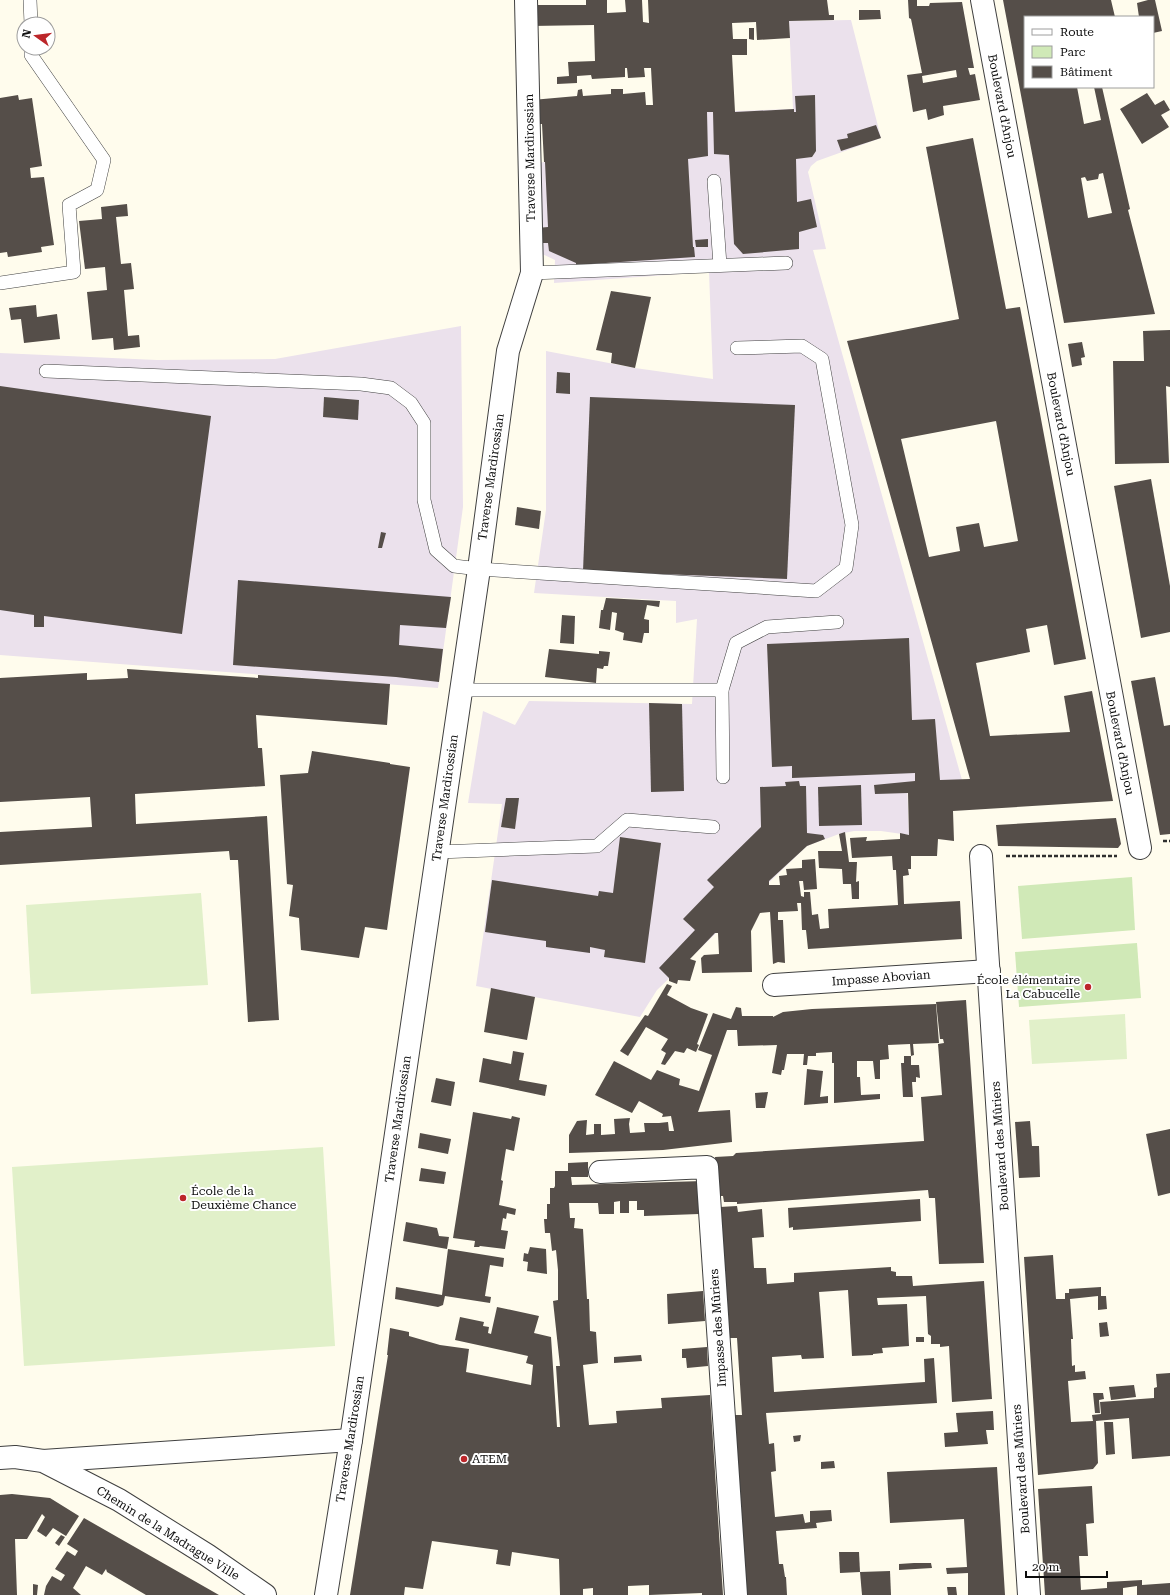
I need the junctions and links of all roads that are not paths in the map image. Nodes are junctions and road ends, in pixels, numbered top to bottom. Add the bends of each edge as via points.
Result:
1 (30, 0) edge
2 (526, 0) edge
3 (982, 0) edge
4 (30, 16) edge
5 (32, 56) edge
6 (714, 181) dead end
7 (786, 263) dead end
8 (720, 266) junction
9 (532, 273) junction
10 (0, 282) edge
11 (737, 348) dead end
12 (46, 371) dead end
13 (479, 569) junction
14 (837, 622) dead end
15 (460, 690) junction
16 (722, 690) junction
17 (723, 777) dead end
18 (713, 827) dead end
19 (1140, 848) road end
20 (438, 852) junction
21 (981, 856) road end
22 (989, 971) junction
23 (774, 985) dead end
24 (600, 1172) dead end
25 (350, 1440) junction
26 (0, 1458) edge
27 (43, 1461) junction
28 (265, 1595) edge
29 (326, 1595) edge
30 (736, 1595) edge
31 (1029, 1595) edge

1 - 4 lane
2 - 9 street, Traverse Mardirossian
3 - 19 street, Boulevard d'Anjou
5 - 10 lane via 104,160 97,190 69,205 74,272
6 - 8 lane
7 - 8 lane
8 - 9 lane
9 - 13 street, Traverse Mardirossian via 508,352
11 - 13 lane via 802,346 822,359 852,525 846,568 816,591
12 - 13 lane via 354,384 391,388 411,403 424,423 424,500 436,550 454,566
13 - 15 street, Traverse Mardirossian
14 - 16 lane via 767,627 736,643
15 - 16 lane
15 - 20 street, Traverse Mardirossian
16 - 17 lane
18 - 20 lane via 627,820 597,846
20 - 25 street, Traverse Mardirossian
21 - 22 street, Boulevard des Mûriers
22 - 23 street, Impasse Abovian
22 - 31 street, Boulevard des Mûriers
24 - 30 street, Impasse des Mûriers via 707,1167
25 - 27 street
25 - 29 street, Traverse Mardirossian
26 - 27 street, Chemin de la Madrague Ville via 15,1457
27 - 28 street, Chemin de la Madrague Ville via 119,1500

